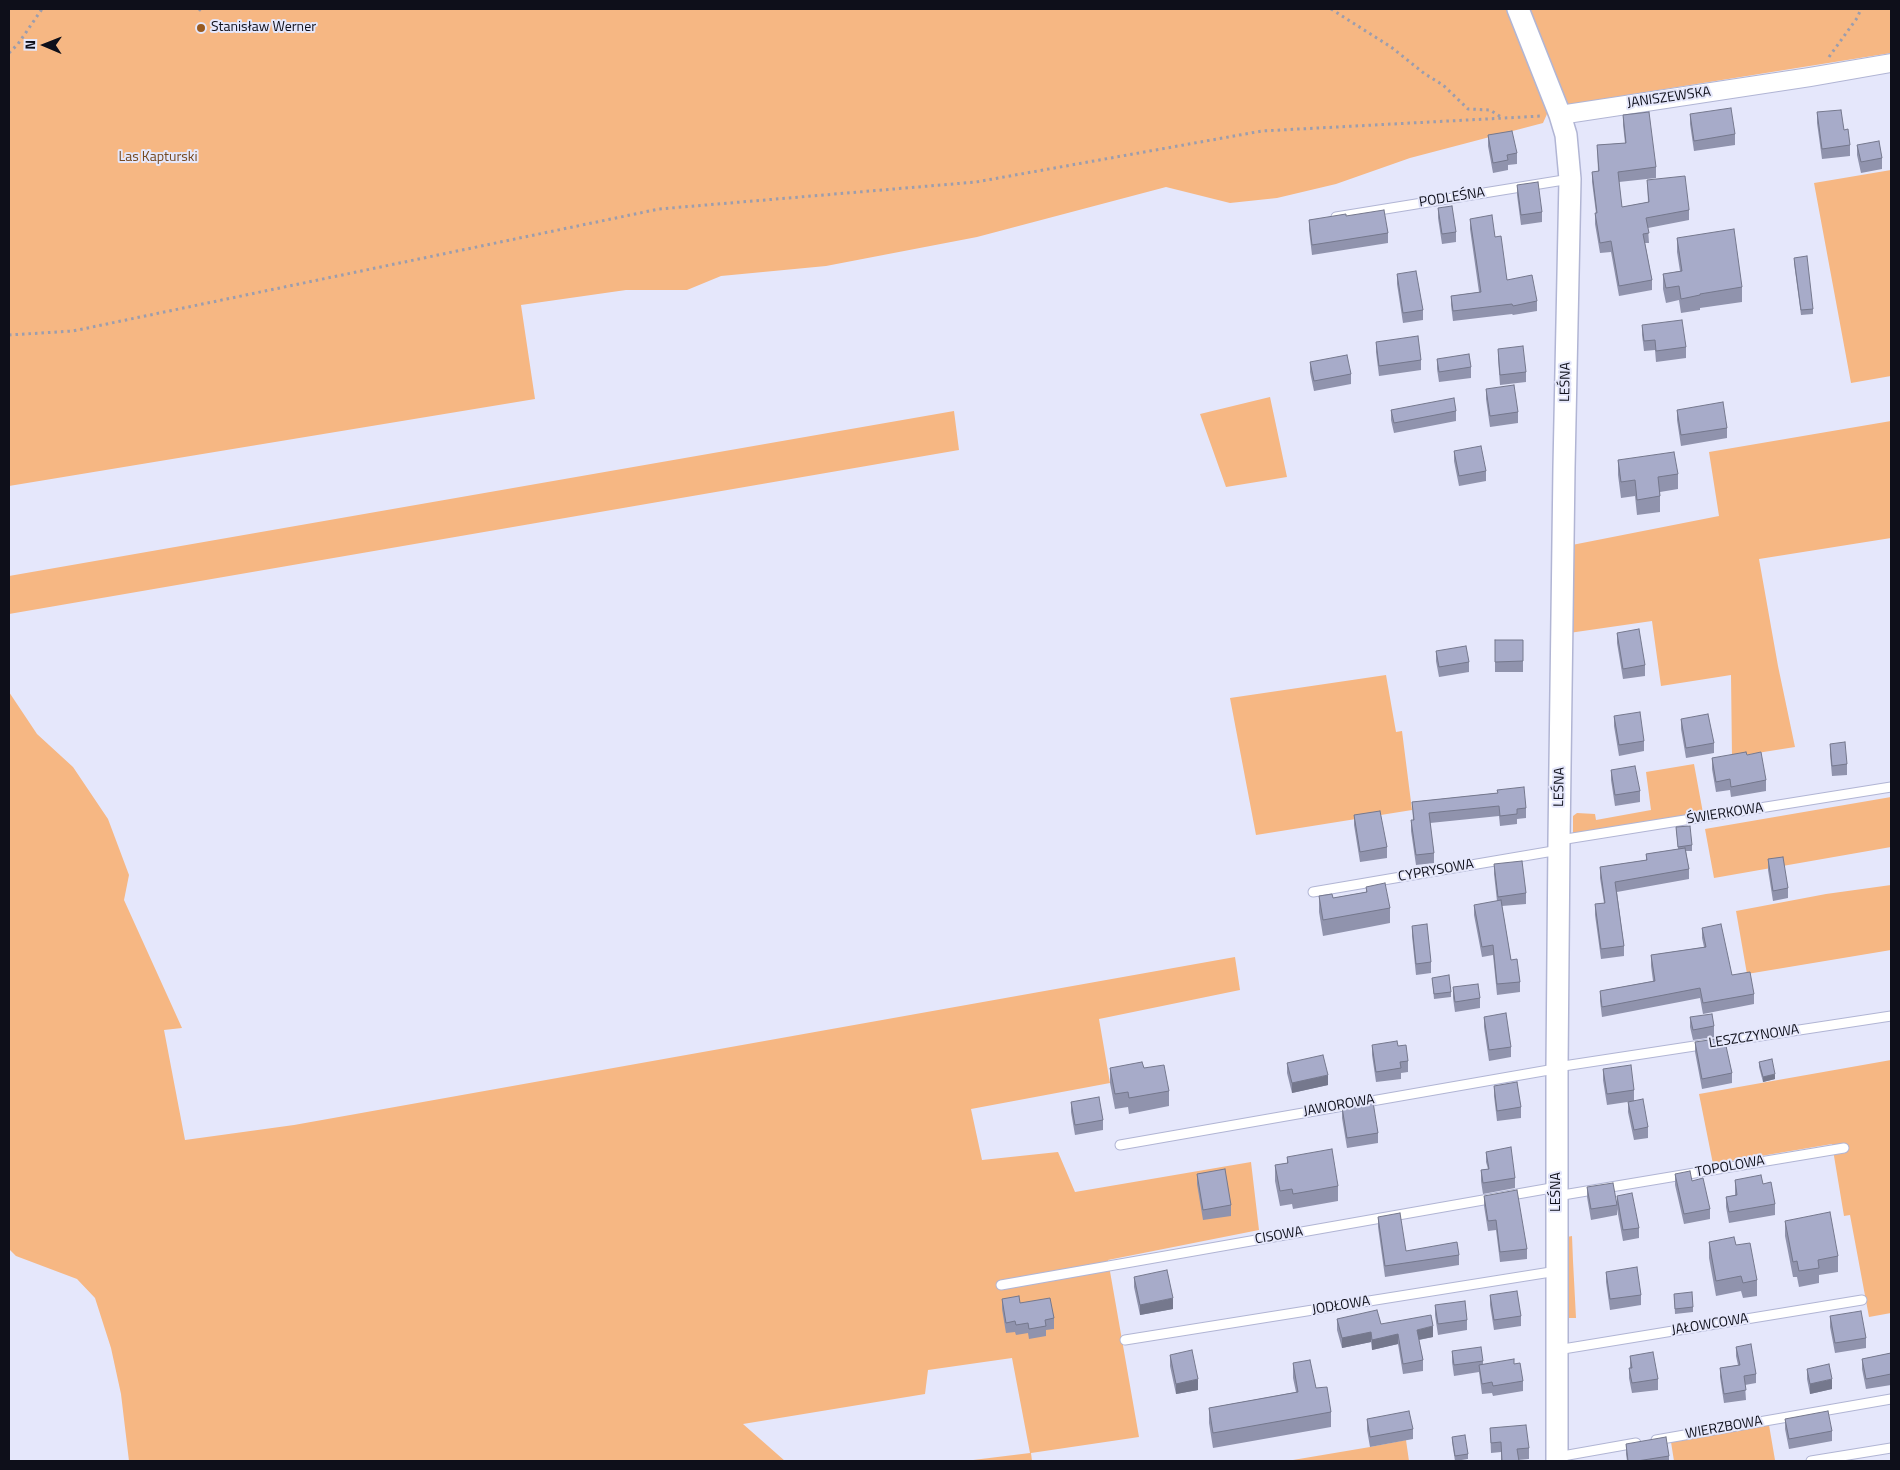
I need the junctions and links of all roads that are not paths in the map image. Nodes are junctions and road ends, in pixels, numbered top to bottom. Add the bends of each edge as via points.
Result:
1 (1518, 9) edge
2 (1891, 63) edge
3 (1560, 114) junction
4 (1570, 179) junction
5 (1334, 217) edge
6 (1891, 787) edge
7 (1559, 845) junction
8 (1313, 892) dead end
9 (1891, 1016) edge
10 (1557, 1067) junction
11 (1120, 1145) dead end
12 (1844, 1148) dead end
13 (1557, 1191) junction
14 (1557, 1271) junction
15 (1001, 1285) dead end
16 (1862, 1300) dead end
17 (1125, 1340) dead end
18 (1557, 1350) junction
19 (1891, 1399) edge
20 (1891, 1448) edge
21 (1557, 1459) edge
22 (1811, 1461) edge

1 - 3 street
2 - 3 street, JANISZEWSKA
3 - 4 street, LEŚNA via 1566,135
4 - 5 lane, PODLEŚNA
4 - 7 street, LEŚNA
6 - 7 lane, ŚWIERKOWA
7 - 8 lane, CYPRYSOWA
7 - 10 street, LEŚNA
9 - 10 lane, LESZCZYNOWA
10 - 11 lane, JAWOROWA
10 - 13 street, LEŚNA
12 - 13 lane, TOPOLOWA
13 - 14 street, LEŚNA
13 - 15 lane, CISOWA
14 - 17 lane, JODŁOWA
14 - 18 street, LEŚNA
16 - 18 lane, JAŁOWCOWA
18 - 21 street, LEŚNA
19 - 21 lane, WIERZBOWA
20 - 22 lane

